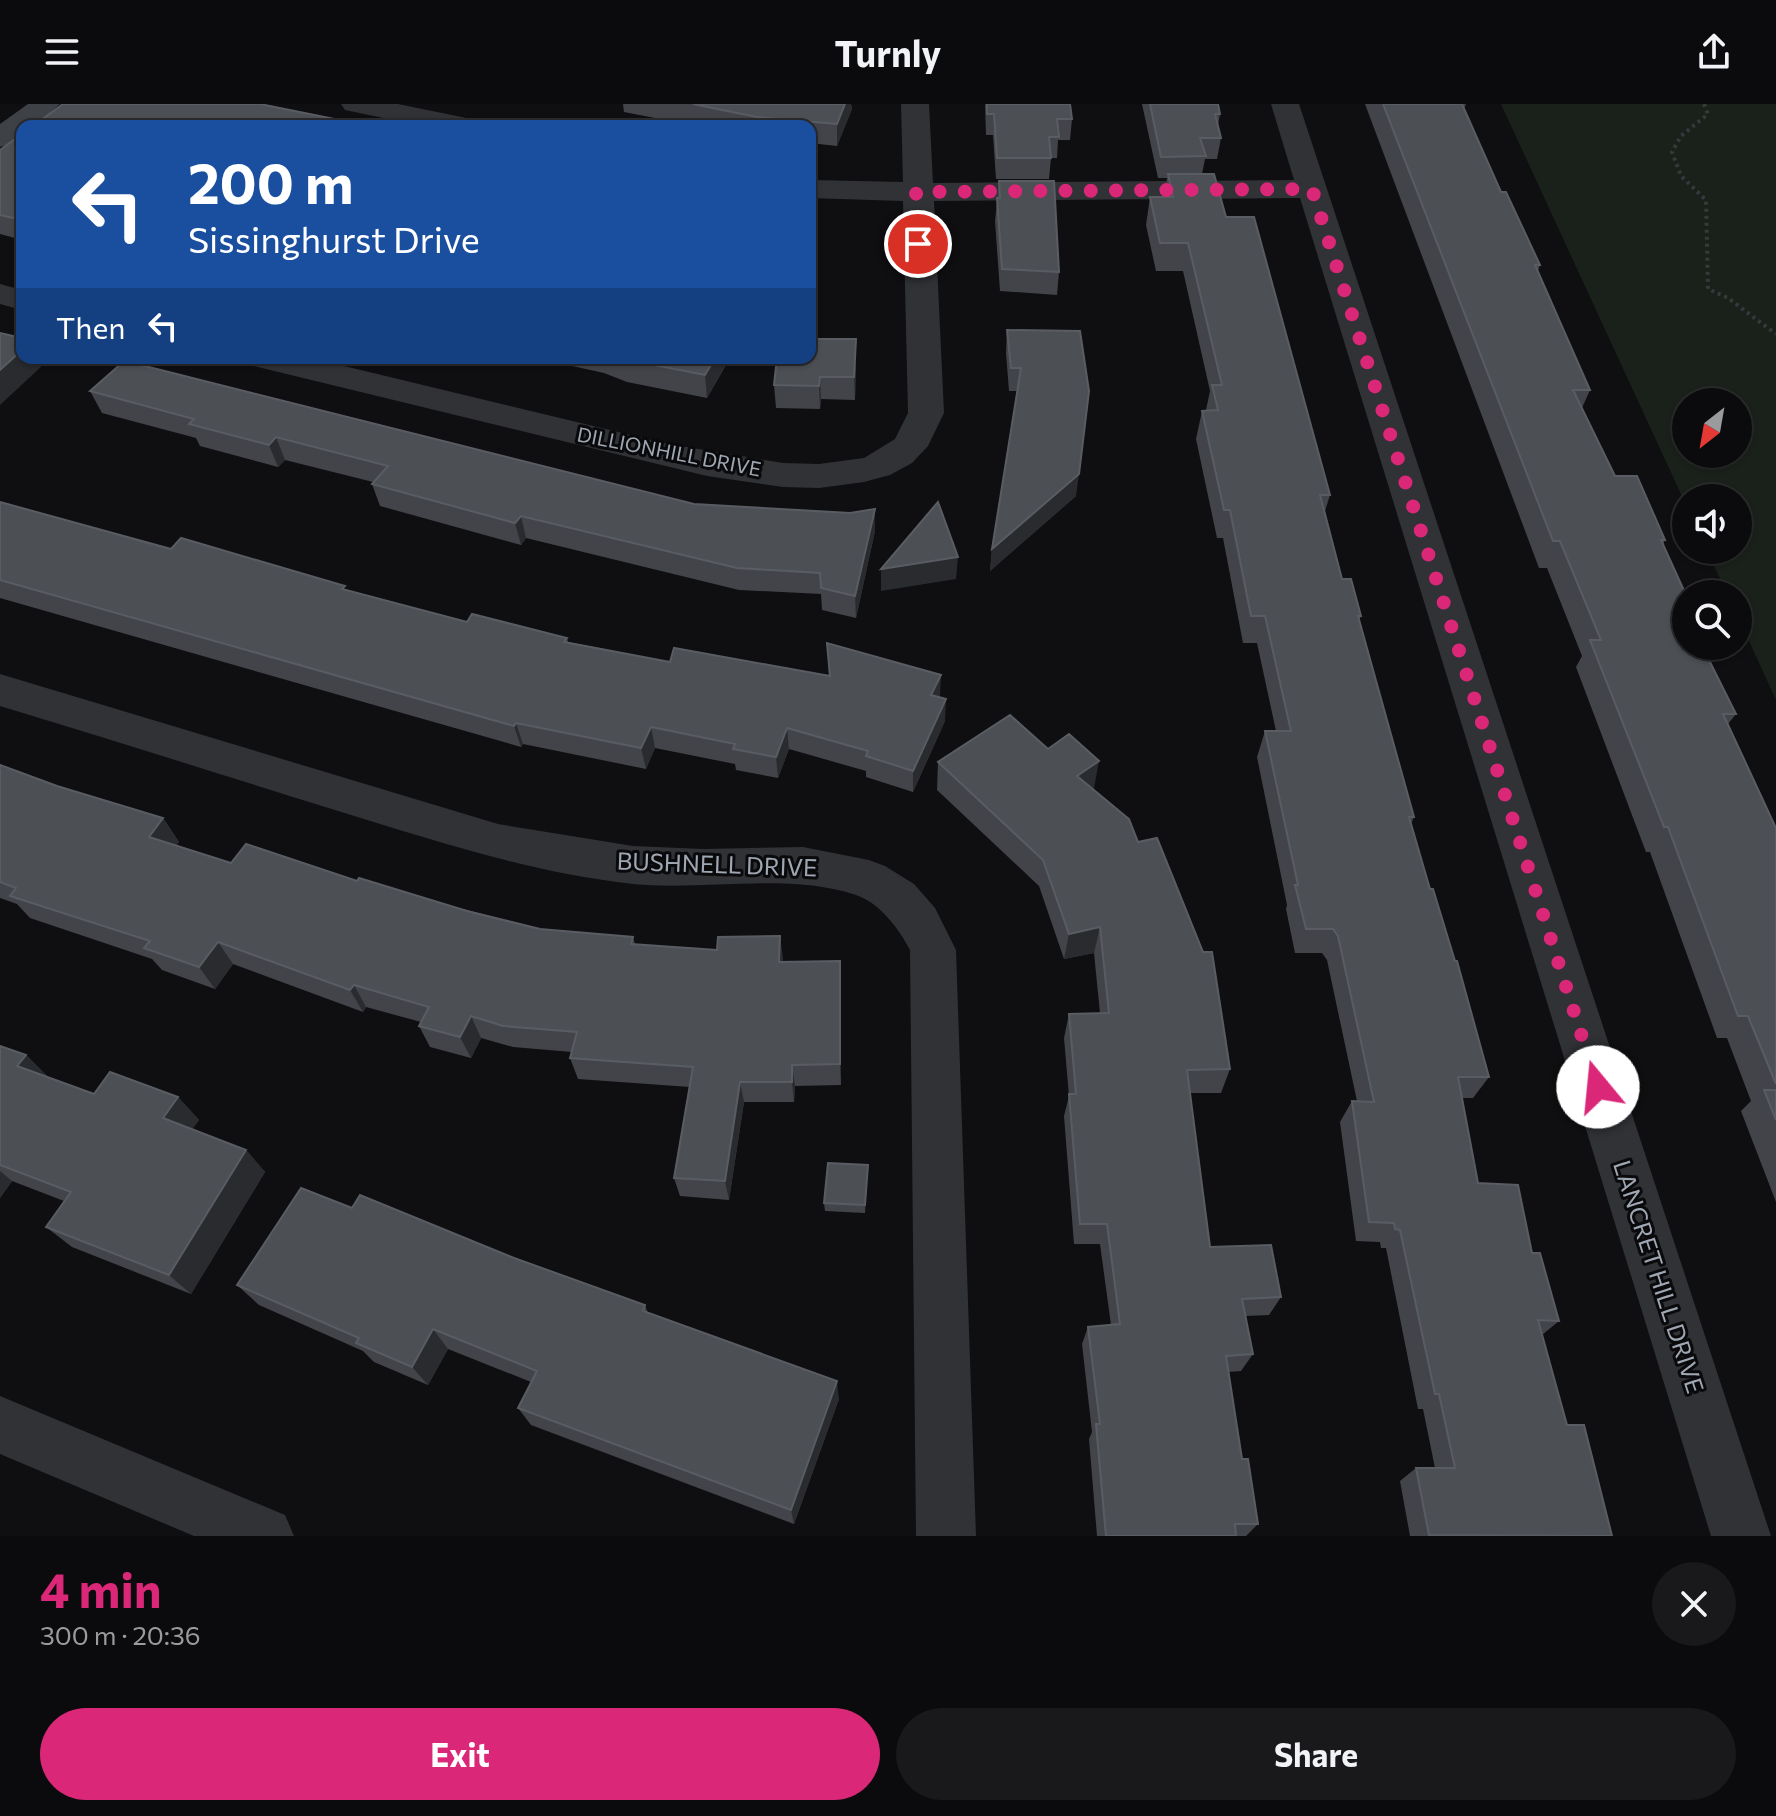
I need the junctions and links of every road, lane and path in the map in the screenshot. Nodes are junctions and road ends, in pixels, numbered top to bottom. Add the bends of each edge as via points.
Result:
1 (46, 104) edge
2 (355, 104) edge
3 (915, 104) edge
4 (1285, 104) edge
5 (1704, 104) edge
6 (24, 120) edge
7 (436, 120) edge
8 (816, 189) edge
9 (1312, 189) junction
10 (916, 192) junction
11 (1776, 334) edge
12 (291, 364) edge
13 (0, 690) edge
14 (0, 1425) edge
15 (264, 1536) edge
16 (946, 1536) edge
17 (1741, 1536) edge

1 - 6 main road
2 - 7 street
3 - 10 street, DILLIONHILL DRIVE
4 - 9 street, LANCRET HILL DRIVE
5 - 11 path via 1708,114 1675,144 1672,157 1686,184 1706,200 1708,289
8 - 10 street
9 - 10 street
9 - 17 street, LANCRET HILL DRIVE
10 - 12 street, DILLIONHILL DRIVE via 926,413 913,445 873,468 818,475 686,459
13 - 16 street, BUSHNELL DRIVE via 498,842 633,865 835,870 869,879 898,898 919,922 933,950
14 - 15 street

